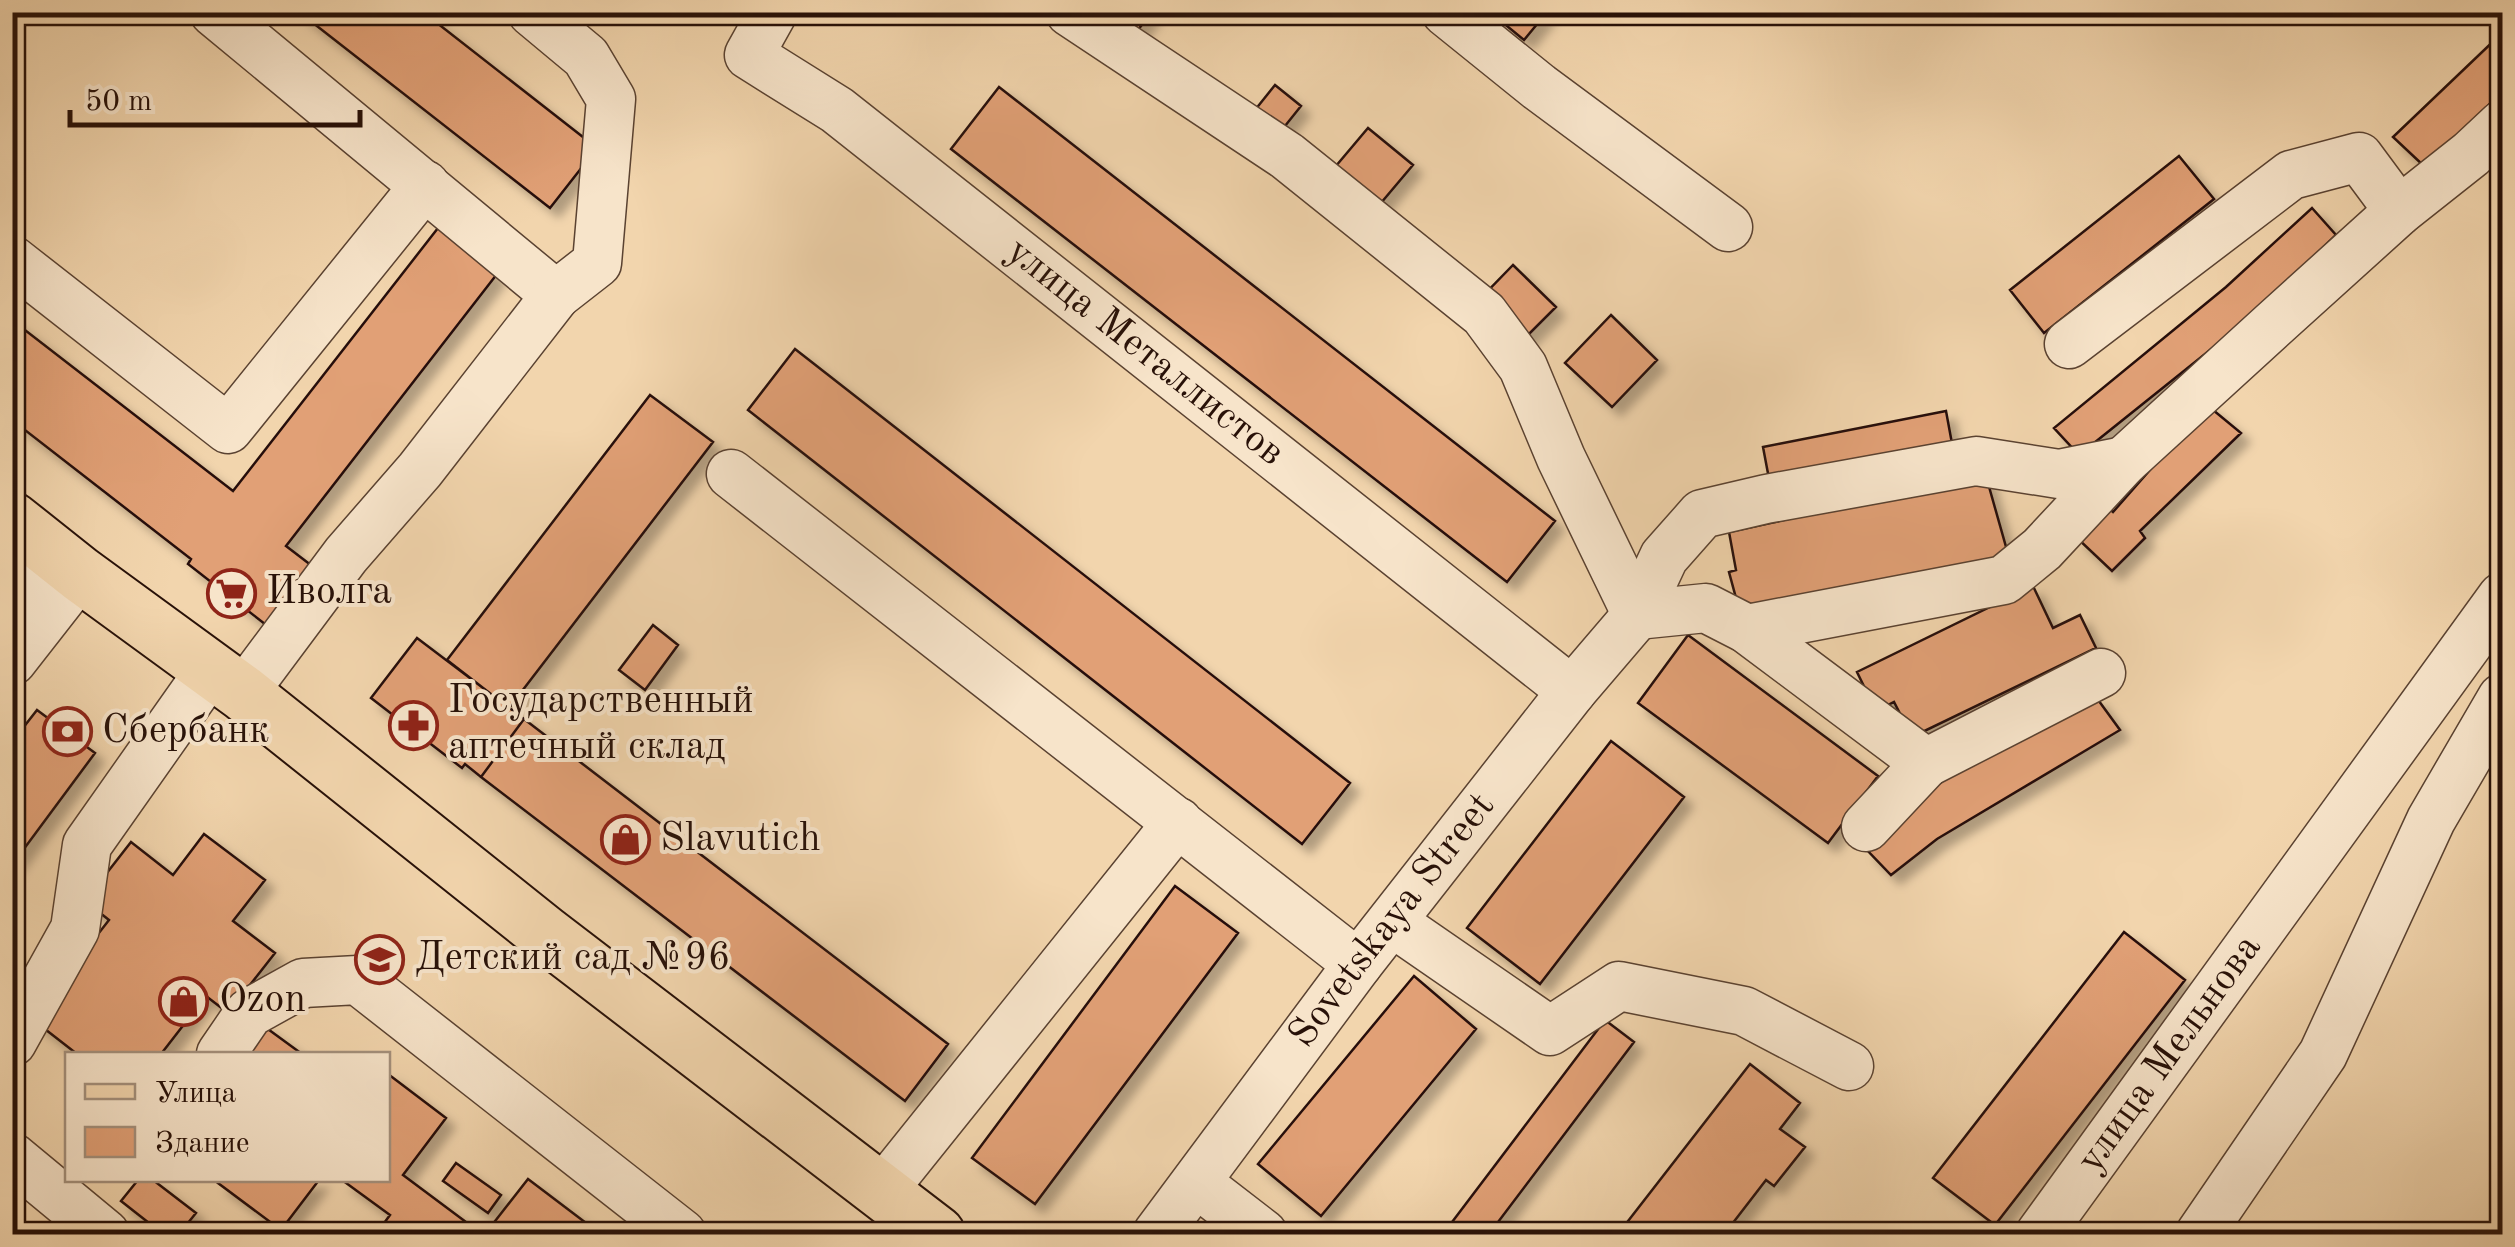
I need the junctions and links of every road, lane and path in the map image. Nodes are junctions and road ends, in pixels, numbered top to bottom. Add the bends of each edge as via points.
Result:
1 (214, 12) edge
2 (532, 12) edge
3 (772, 12) edge
4 (1070, 12) edge
5 (1446, 12) edge
6 (2502, 125) edge
7 (425, 185) junction
8 (2399, 211) junction
9 (1728, 227) dead end
10 (12, 260) edge
11 (556, 296) junction
12 (2069, 344) dead end
13 (2124, 461) junction
14 (731, 474) dead end
15 (12, 520) edge
16 (80, 574) junction
17 (12, 586) edge
18 (2502, 597) edge
19 (1638, 615) junction
20 (1747, 629) junction
21 (12, 661) edge
22 (2101, 672) dead end
23 (227, 681) junction
24 (1572, 691) junction
25 (2502, 698) edge
26 (1926, 763) junction
27 (1178, 822) junction
28 (1866, 827) dead end
29 (1392, 922) junction
30 (1358, 964) junction
31 (12, 1042) edge
32 (221, 1052) edge
33 (1849, 1066) dead end
34 (12, 1156) edge
35 (1198, 1183) junction
36 (882, 1191) junction
37 (105, 1234) edge
38 (682, 1234) edge
39 (938, 1234) edge
40 (1157, 1234) edge
41 (1263, 1234) edge
42 (2040, 1234) edge
43 (2200, 1234) edge

1 - 7 street
2 - 11 street via 586,57 611,99 597,264
3 - 24 street, улица Металлистов via 750,56 837,110
4 - 19 street via 1286,156 1484,314 1523,366
5 - 9 street
6 - 8 street
7 - 10 street via 228,429
7 - 11 street
8 - 12 street via 2359,157 2291,174
8 - 13 street
11 - 23 street via 420,470
13 - 19 street, Sovetskaya Street via 2060,474 1976,461 1702,514 1664,557
13 - 20 street via 2004,580
14 - 27 street
15 - 16 main road
16 - 17 street
16 - 21 street
16 - 23 main road
18 - 42 street, улица Мельнова
19 - 20 street via 1706,608
19 - 24 street, Sovetskaya Street
20 - 26 street
22 - 26 street
23 - 31 street via 87,845 76,930
23 - 36 main road
24 - 29 street, Sovetskaya Street
25 - 43 street via 2431,820 2323,1054
26 - 28 street
27 - 30 street
27 - 36 street
29 - 30 street, Sovetskaya Street
29 - 33 street via 1550,1031 1619,986 1744,1011
30 - 35 street, Sovetskaya Street
32 - 38 street via 249,1013 303,982 358,980
34 - 37 street
35 - 40 street, Sovetskaya Street
35 - 41 street
36 - 39 main road

